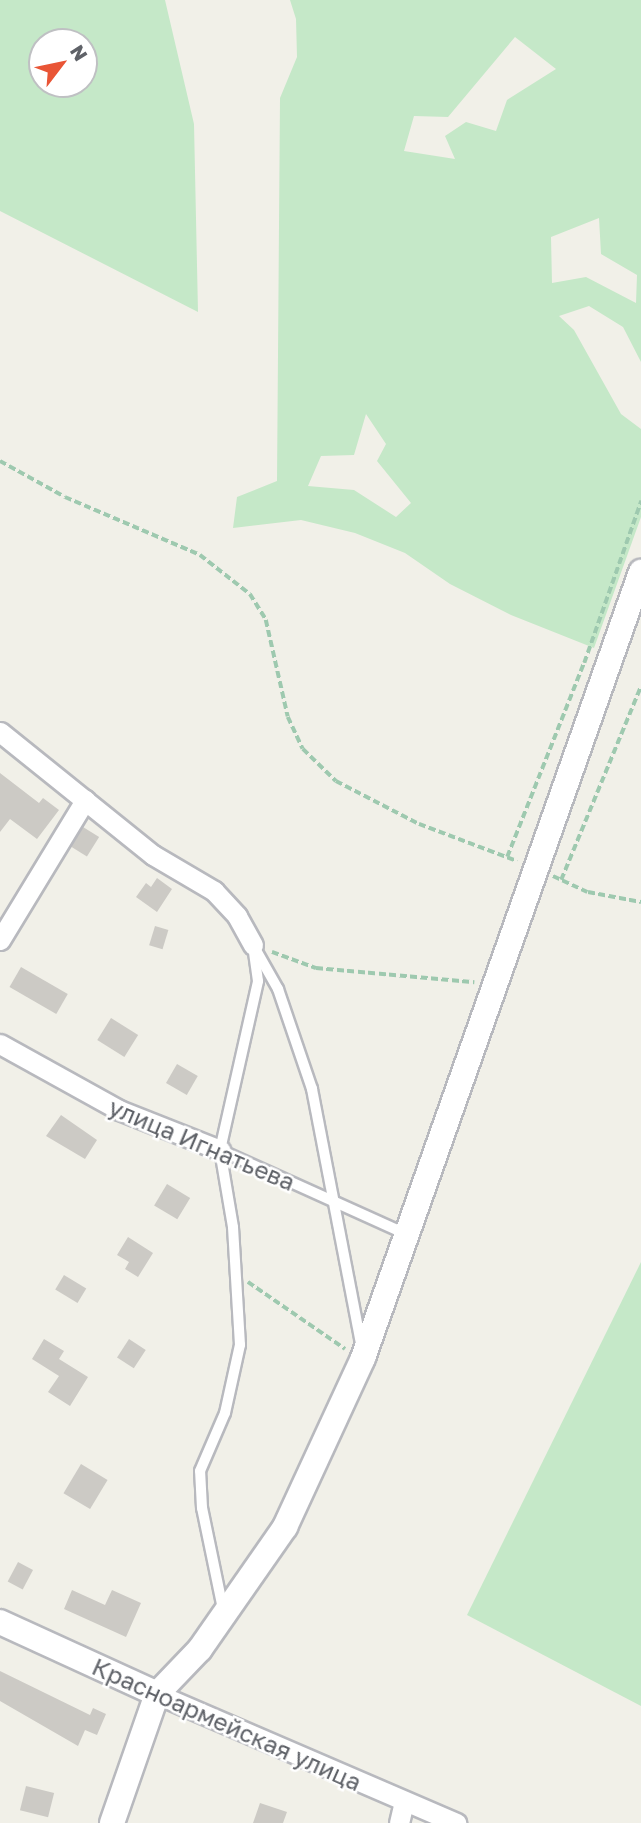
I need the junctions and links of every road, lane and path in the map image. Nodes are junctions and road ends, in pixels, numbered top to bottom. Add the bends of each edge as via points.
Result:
1 (0, 461) edge
2 (641, 501) edge
3 (641, 572) edge
4 (641, 687) edge
5 (0, 732) edge
6 (85, 800) junction
7 (507, 857) junction
8 (534, 868) junction
9 (561, 880) junction
10 (641, 902) edge
11 (0, 940) edge
12 (253, 945) junction
13 (493, 984) junction
14 (0, 1044) edge
15 (220, 1150) junction
16 (335, 1203) junction
17 (409, 1236) junction
18 (236, 1273) junction
19 (363, 1358) junction
20 (224, 1617) junction
21 (0, 1622) edge
22 (157, 1694) junction
23 (404, 1802) junction
24 (112, 1823) edge
25 (399, 1823) edge
26 (456, 1823) edge

1 - 7 path via 65,497 200,555 250,594 266,620 288,717 303,749 336,781 419,824
2 - 7 path via 584,663
3 - 8 street
4 - 9 path
5 - 6 street
6 - 11 street
6 - 12 street via 153,855 214,891 237,916
7 - 8 path
8 - 9 path
8 - 13 street
9 - 10 path via 589,892
12 - 13 path via 316,968
12 - 15 lane via 258,981
12 - 16 lane via 278,989 298,1041
13 - 17 street
14 - 15 street, улица Игнатьева via 119,1110
15 - 16 lane, улица Игнатьева
15 - 18 lane
16 - 17 lane, улица Игнатьева
16 - 19 lane
17 - 19 street
18 - 19 path via 327,1339
18 - 20 lane via 240,1345 225,1413 200,1471 202,1508
19 - 20 street via 285,1527
20 - 22 street
21 - 22 street, Красноармейская улица
22 - 23 street, Красноармейская улица
22 - 24 street
23 - 25 street
23 - 26 street, Красноармейская улица

